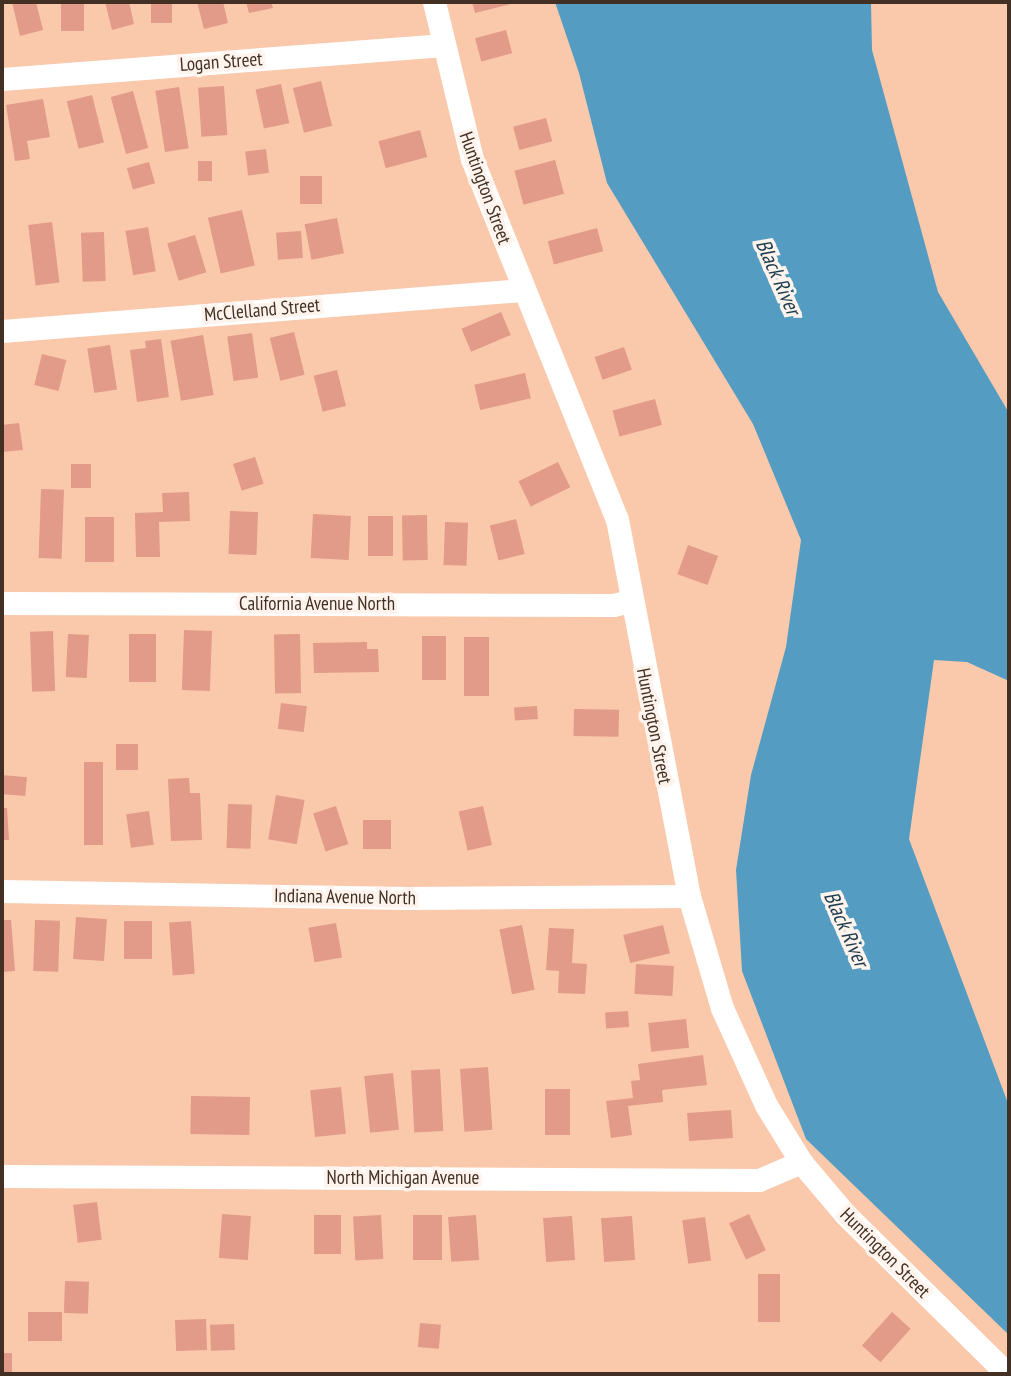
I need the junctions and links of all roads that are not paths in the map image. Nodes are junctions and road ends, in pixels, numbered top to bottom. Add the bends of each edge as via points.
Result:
1 (434, 2) edge
2 (441, 45) junction
3 (2, 79) edge
4 (523, 290) junction
5 (2, 331) edge
6 (631, 601) junction
7 (2, 603) edge
8 (2, 891) edge
9 (689, 896) junction
10 (801, 1162) junction
11 (2, 1176) edge
12 (1007, 1374) edge

1 - 2 street, Huntington Street
2 - 3 street, Logan Street
2 - 4 street, Huntington Street via 472,159
4 - 5 street, McClelland Street
4 - 6 street, Huntington Street via 601,470 617,519
6 - 7 street, California Avenue North via 613,605
6 - 9 street, Huntington Street
8 - 9 street, Indiana Avenue North via 408,898
9 - 10 street, Huntington Street via 722,1008 766,1105
10 - 11 street, North Michigan Avenue via 759,1180
10 - 12 street, Huntington Street via 845,1214

